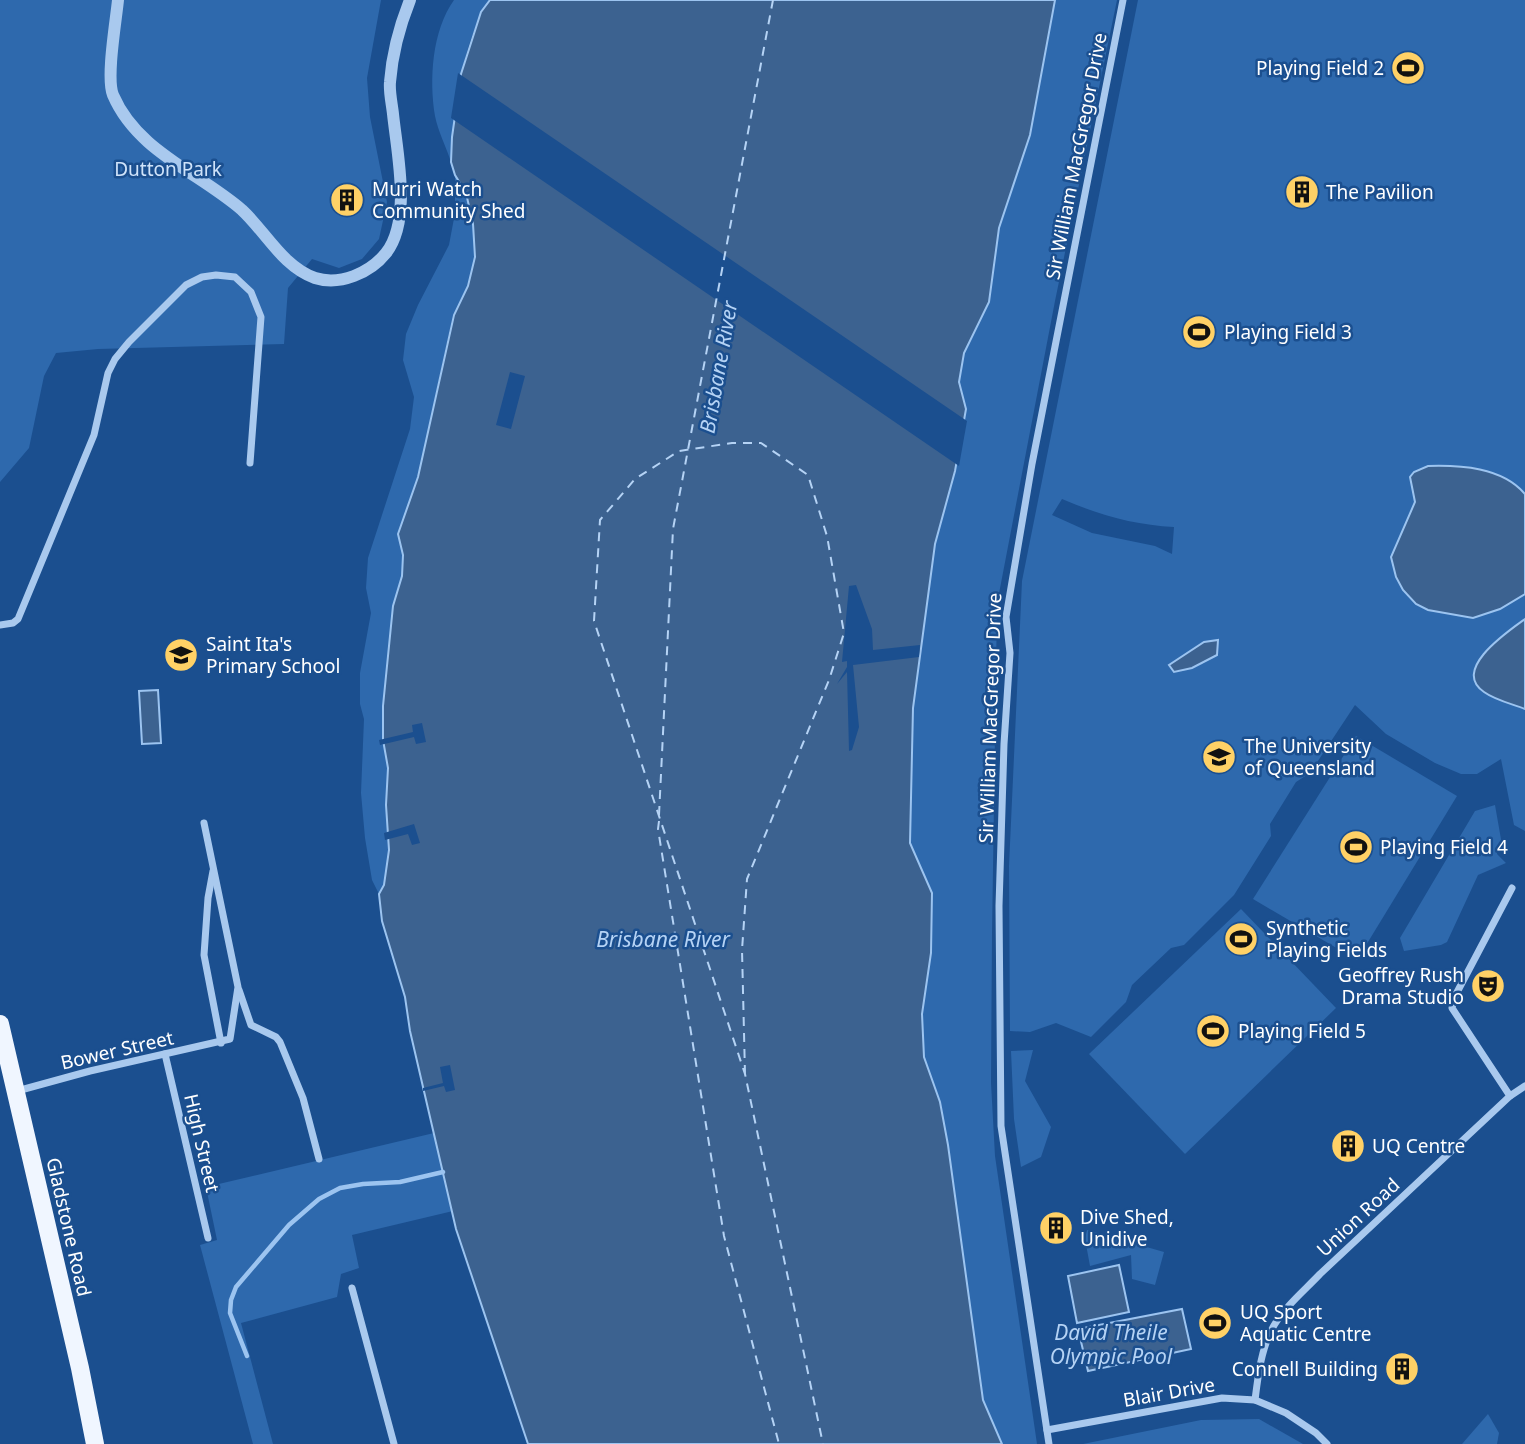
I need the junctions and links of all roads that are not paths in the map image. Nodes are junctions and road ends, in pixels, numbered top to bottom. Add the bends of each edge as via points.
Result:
1 (118, 0) edge
2 (410, 0) edge
3 (1124, 0) edge
4 (250, 463) dead end
5 (0, 625) edge
6 (204, 823) dead end
7 (214, 867) junction
8 (1512, 888) dead end
9 (238, 987) junction
10 (0, 1024) edge
11 (223, 1042) junction
12 (165, 1054) junction
13 (1525, 1086) edge
14 (16, 1091) junction
15 (1510, 1096) junction
16 (319, 1158) dead end
17 (208, 1238) dead end
18 (352, 1288) dead end
19 (1255, 1400) junction
20 (1047, 1430) junction
21 (96, 1443) edge
22 (394, 1444) edge
23 (1049, 1444) edge
24 (1327, 1444) edge

1 - 2 street via 112,92 135,129 149,144 242,210 296,267 317,279 334,280 372,269 388,251 399,222 390,83
3 - 20 street, Sir William MacGregor Drive via 1006,617 1010,653 999,906 1001,1126
4 - 5 street via 261,317 251,292 235,277 202,277 186,285 115,359 94,435 15,622
6 - 7 street
7 - 9 street
7 - 11 street via 204,955
8 - 15 street via 1452,1009
9 - 11 street via 231,1036
9 - 16 street via 251,1025 279,1040 302,1094
10 - 14 main road, Gladstone Road
11 - 12 street, Bower Street
12 - 14 street, Bower Street
12 - 17 street, High Street
13 - 15 street, Union Road
14 - 21 main road, Gladstone Road
15 - 19 street, Union Road via 1291,1305 1272,1329
18 - 22 street
19 - 20 street, Blair Drive via 1222,1398
19 - 24 street, Blair Drive via 1286,1413
20 - 23 street, Sir William MacGregor Drive

